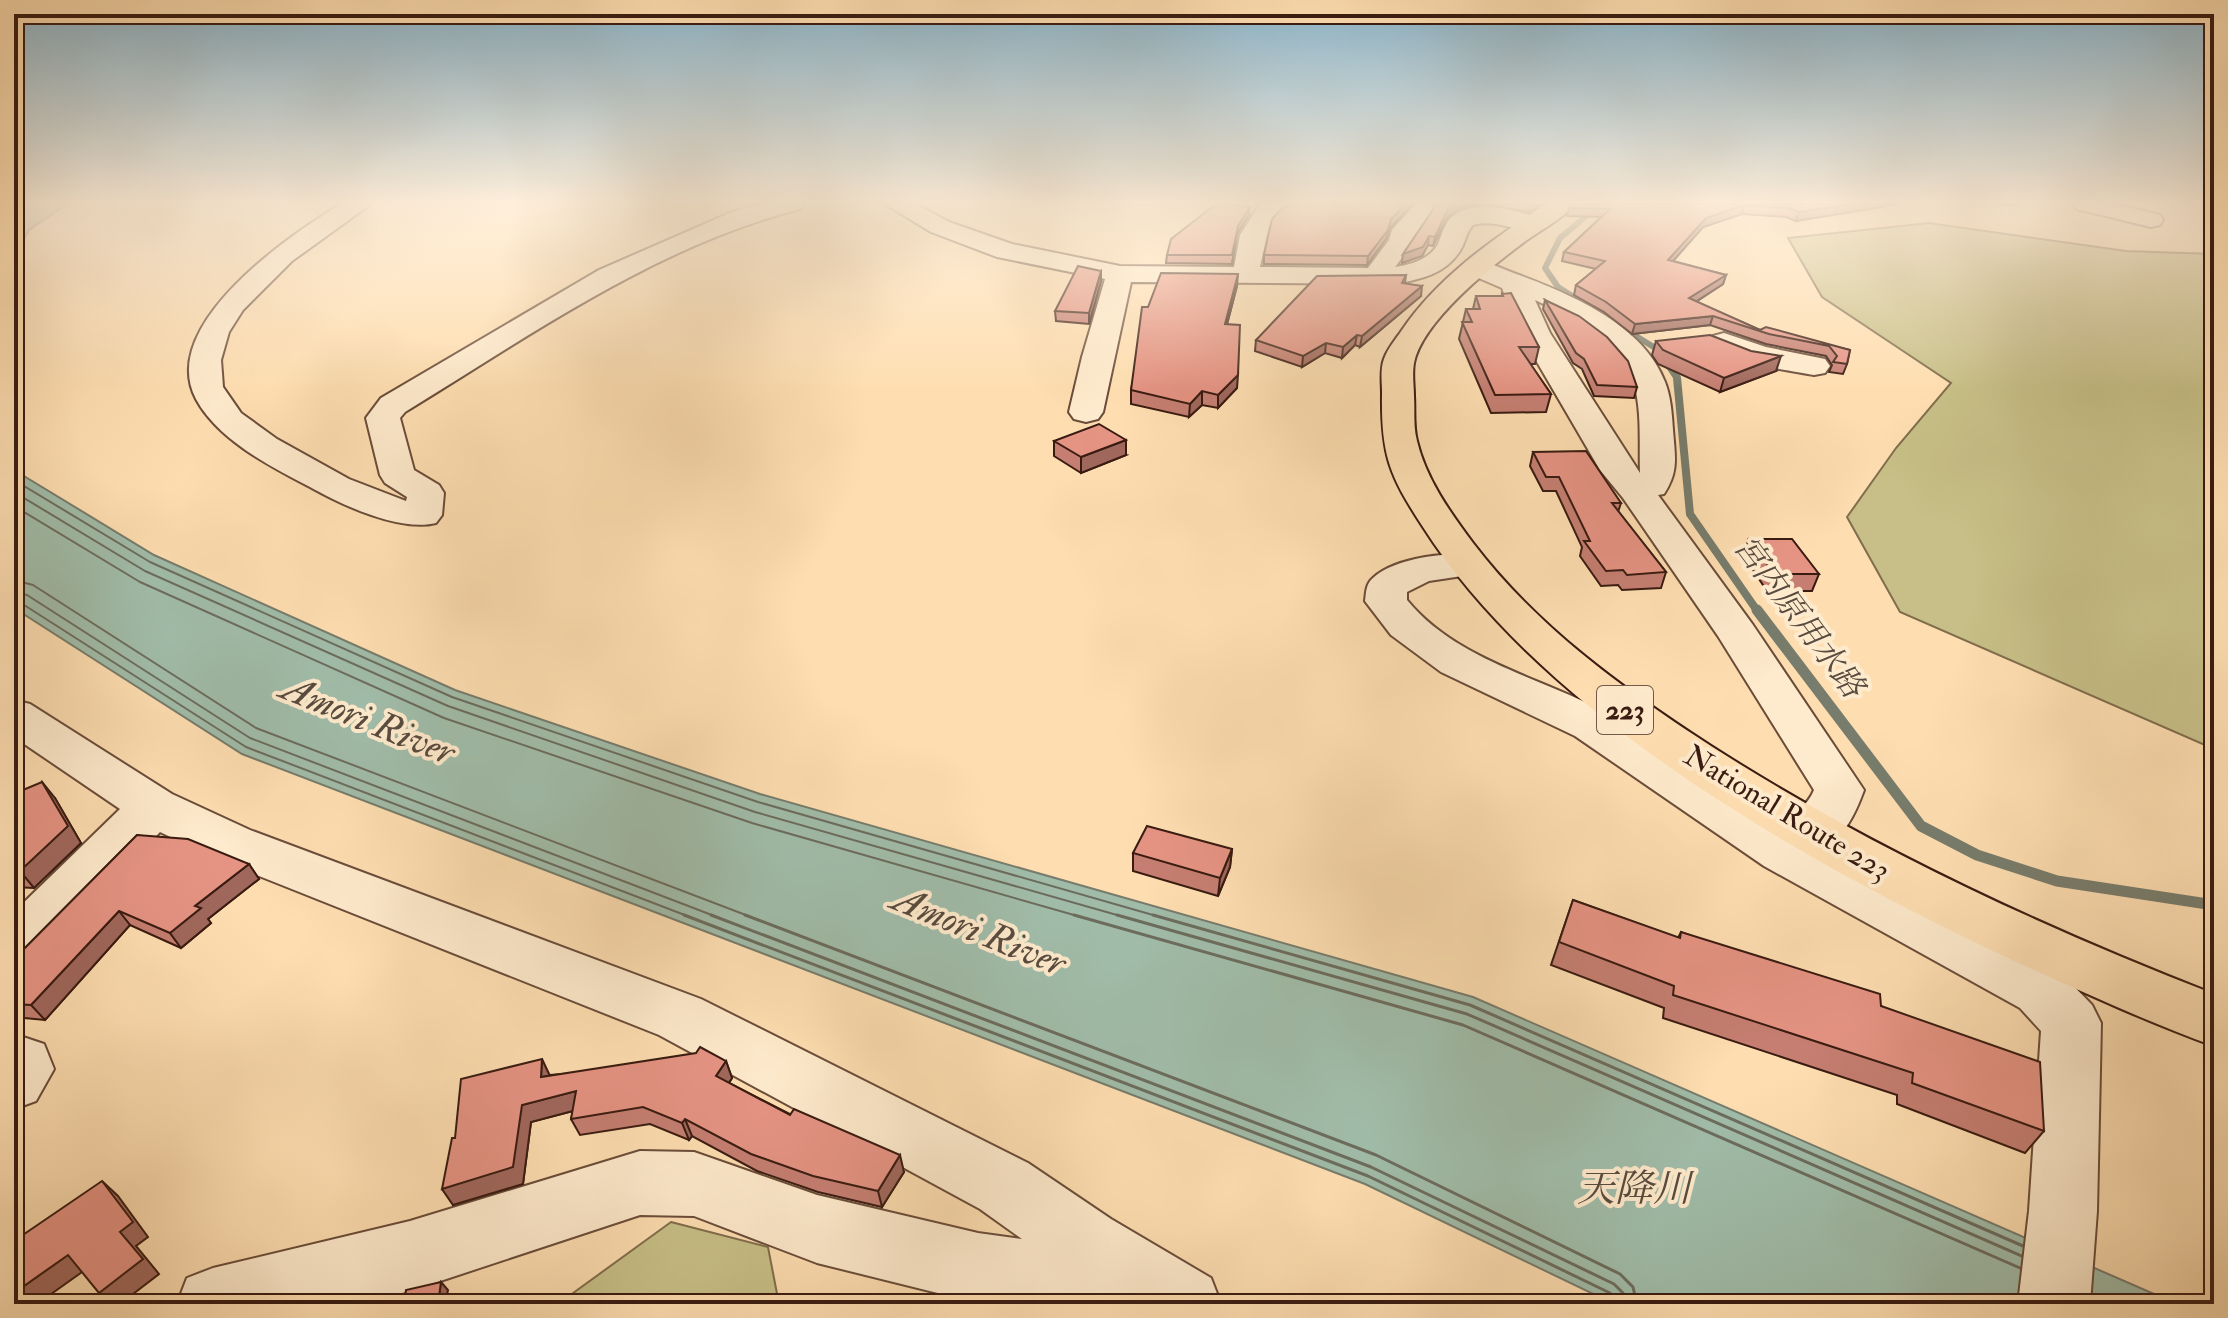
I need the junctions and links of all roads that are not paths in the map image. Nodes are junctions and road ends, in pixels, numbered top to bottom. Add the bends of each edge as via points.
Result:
1 (272, 266) edge
2 (631, 266) edge
3 (1078, 266) edge
4 (1247, 266) edge
5 (1383, 266) edge
6 (1428, 266) edge
7 (1503, 266) edge
8 (1120, 274) junction
9 (1247, 274) junction
10 (1376, 275) junction
11 (1495, 275) junction
12 (1741, 314) dead end
13 (1814, 366) dead end
14 (1086, 412) dead end
15 (1636, 490) junction
16 (1468, 565) junction
17 (14, 715) edge
18 (154, 807) junction
19 (1808, 832) junction
20 (14, 947) edge
21 (2214, 1020) edge
22 (14, 1061) edge
23 (14, 1081) edge
24 (1176, 1300) edge
25 (213, 1304) edge
26 (2054, 1304) edge

1 - 2 street via 236,302 212,339 207,387 230,418 265,447 344,491 423,515 426,493 398,475 385,432 383,418 393,405
3 - 8 street
4 - 9 street
5 - 10 street
6 - 10 street via 1393,276
7 - 11 highway, National Route 223 / 223
8 - 9 street
8 - 14 street
9 - 10 street
11 - 15 street via 1618,470
11 - 15 street via 1536,287 1640,345 1638,361 1649,383 1658,475 1651,486
11 - 16 highway, National Route 223 / 223 via 1426,314 1399,359 1398,437 1405,462 1417,490
12 - 13 street via 1702,338
15 - 19 street via 1839,790 1831,811
16 - 19 highway, National Route 223 / 223 via 1589,684
16 - 26 street via 1402,576 1387,587 1386,601 1406,626 1457,662 1592,725 1783,852 2041,991 2071,1023
17 - 18 street
18 - 20 street
18 - 24 street via 232,844 680,1017 1004,1186
19 - 21 highway, National Route 223 / 223 via 2121,984
22 - 23 street via 23,1069
24 - 25 street via 978,1268 817,1229 694,1184 640,1183 410,1256

